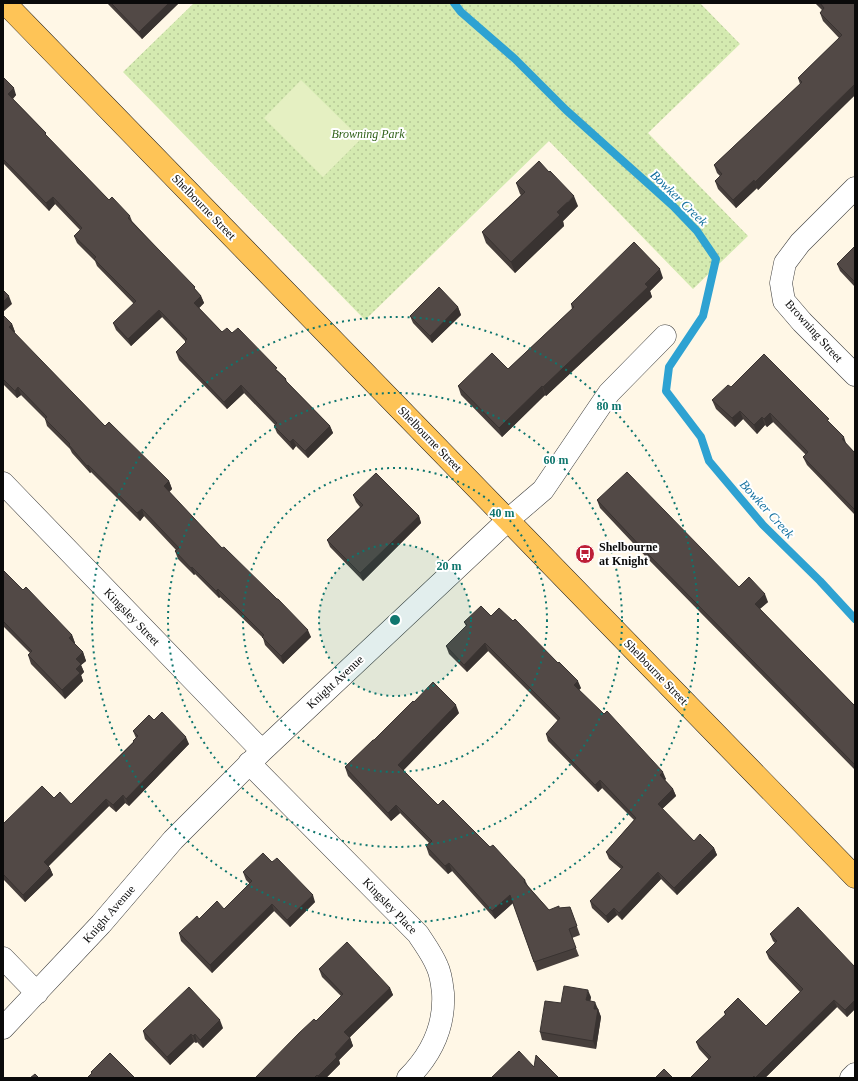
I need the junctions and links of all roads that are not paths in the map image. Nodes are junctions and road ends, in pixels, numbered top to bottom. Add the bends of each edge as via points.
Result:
1 (5, 3) edge
2 (855, 188) edge
3 (664, 336) dead end
4 (855, 376) edge
5 (3, 483) edge
6 (508, 520) junction
7 (256, 757) junction
8 (855, 877) edge
9 (3, 958) edge
10 (37, 993) junction
11 (3, 1028) edge
12 (855, 1074) edge
13 (408, 1078) edge
14 (851, 1078) edge

1 - 6 main road, Shelbourne Street
2 - 4 street, Browning Street via 800,242 785,263 781,283 784,301
3 - 6 street, Knight Avenue via 609,393 543,490
5 - 7 street, Kingsley Street
6 - 7 street, Knight Avenue
6 - 8 main road, Shelbourne Street
7 - 10 street, Knight Avenue via 173,840
7 - 13 street, Kingsley Place via 418,934 438,967 444,1005 441,1023 436,1040 427,1056
9 - 10 street
10 - 11 street, Knight Avenue
12 - 14 street

